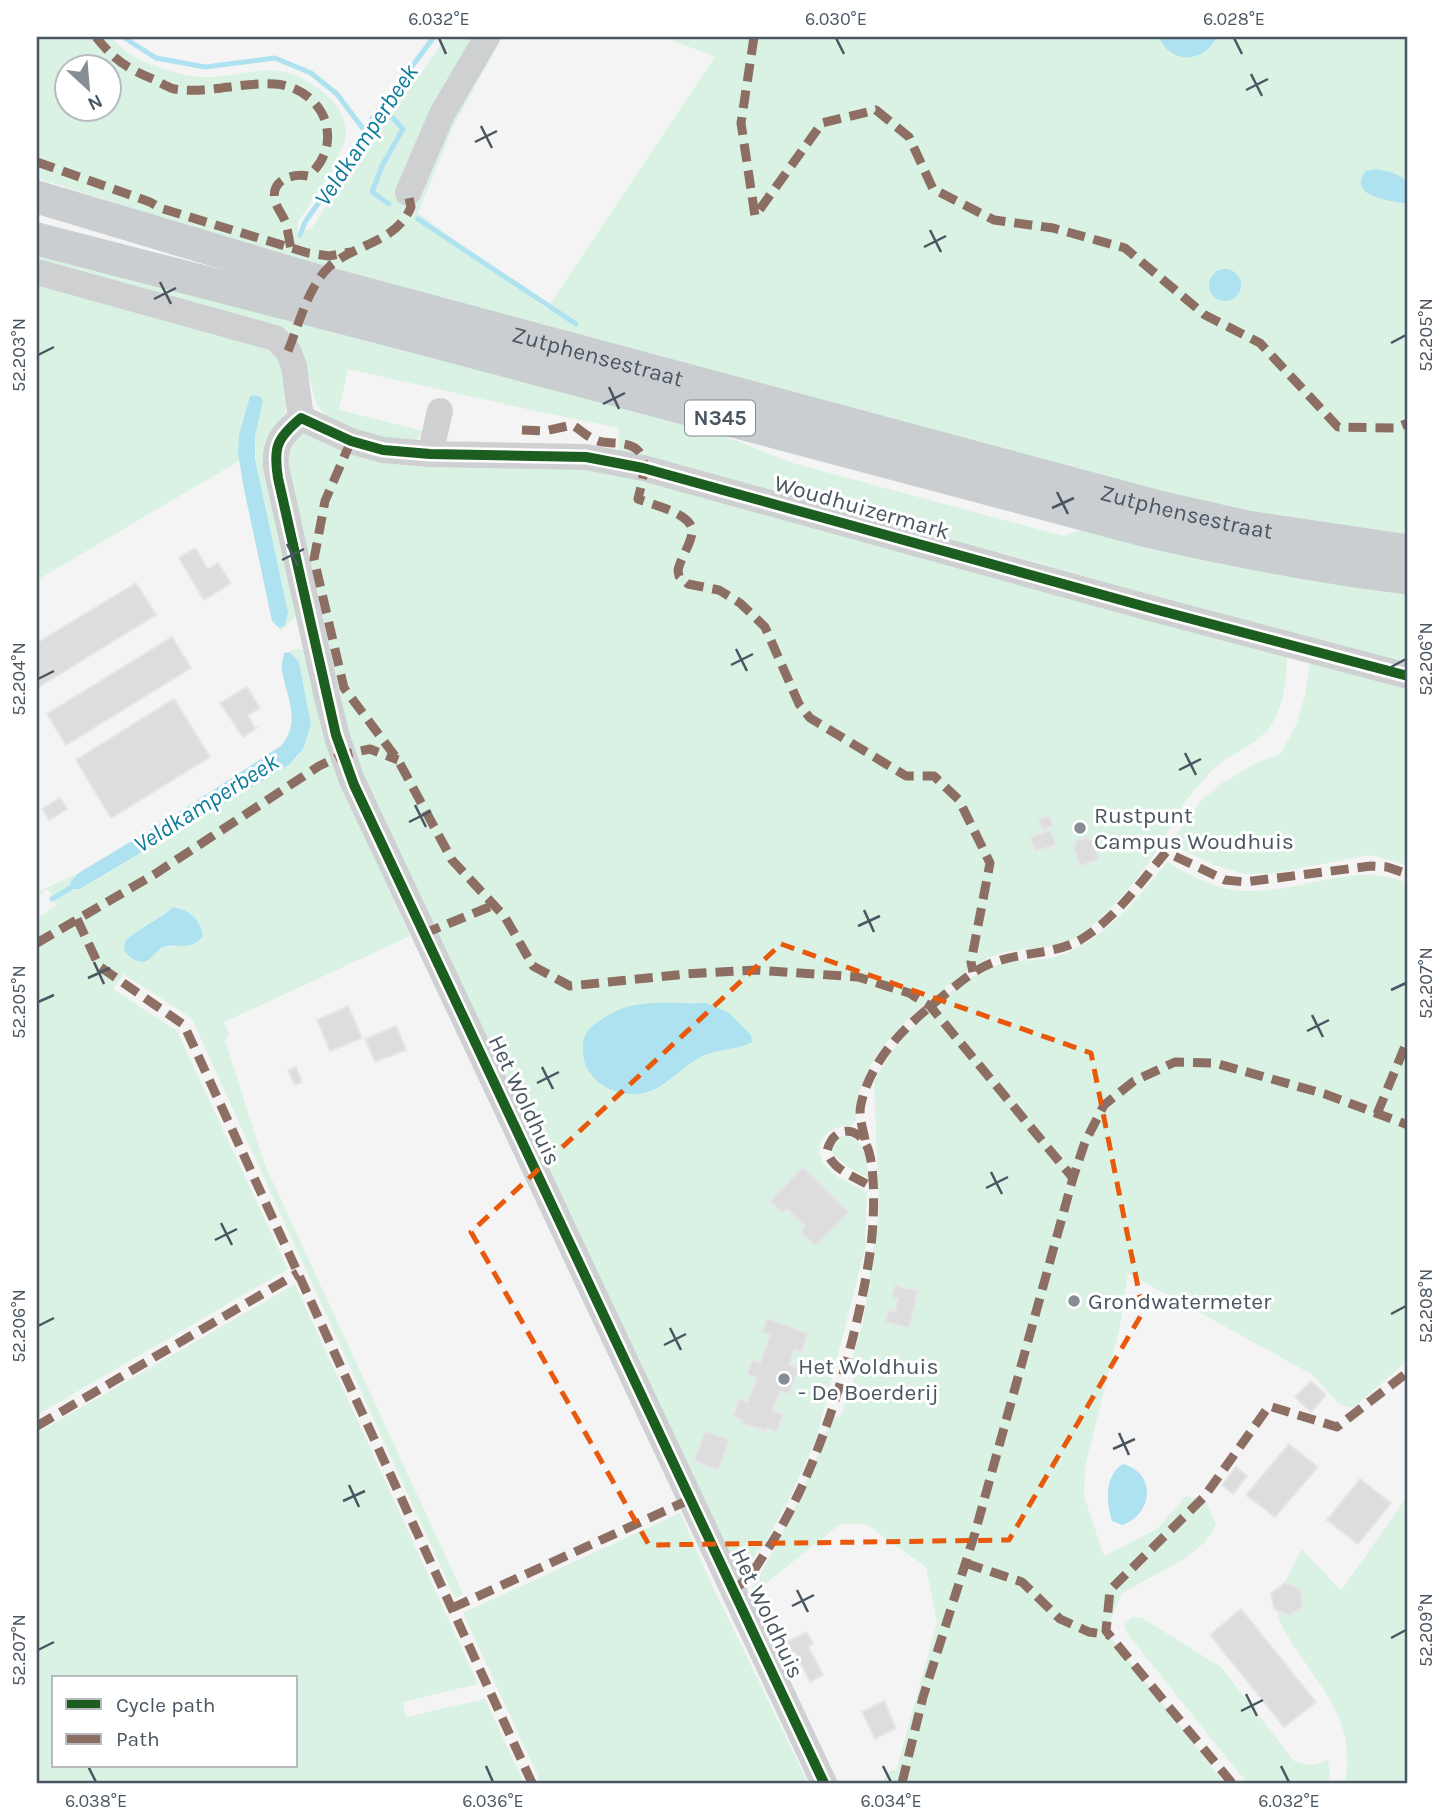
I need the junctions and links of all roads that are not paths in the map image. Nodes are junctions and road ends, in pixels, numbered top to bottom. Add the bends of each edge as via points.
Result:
1 (487, 37) edge
2 (408, 193) dead end
3 (37, 197) edge
4 (37, 239) edge
5 (37, 272) edge
6 (440, 411) dead end
7 (301, 418) junction
8 (430, 454) junction
9 (1408, 551) edge
10 (1408, 578) edge
11 (1408, 676) edge
12 (824, 1783) edge

1 - 2 street via 442,114
3 - 9 main road, Zutphensestraat / N345 via 318,281 1155,506 1247,527
4 - 10 main road, Zutphensestraat / N345 via 1151,532 1353,572
5 - 7 street via 275,338 294,366
6 - 8 street
7 - 8 street, Woudhuizermark via 383,450
7 - 12 street, Het Woldhuis via 278,441 276,463 327,697 351,778
8 - 11 street, Woudhuizermark via 586,457 643,468

